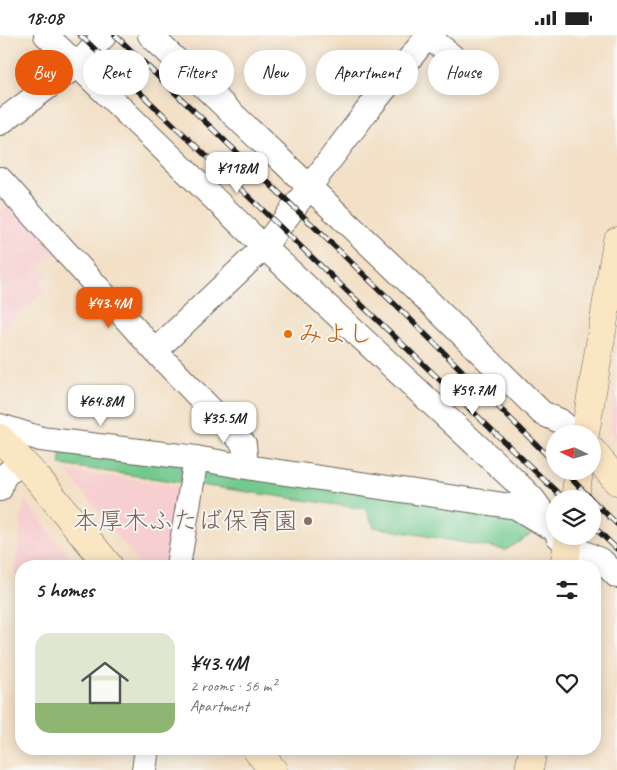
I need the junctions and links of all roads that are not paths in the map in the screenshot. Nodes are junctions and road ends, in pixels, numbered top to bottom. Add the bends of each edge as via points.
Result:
1 (46, 35) edge
2 (105, 35) edge
3 (150, 35) edge
4 (428, 35) edge
5 (445, 50) edge
6 (76, 65) junction
7 (0, 123) edge
8 (0, 179) edge
9 (308, 187) junction
10 (617, 241) edge
11 (264, 247) junction
12 (155, 351) junction
13 (565, 425) edge
14 (586, 425) edge
15 (0, 426) edge
16 (0, 438) edge
17 (196, 458) junction
18 (601, 462) edge
19 (24, 464) junction
20 (246, 467) junction
21 (617, 481) edge
22 (0, 489) edge
23 (546, 518) edge
24 (546, 524) edge
25 (571, 545) edge
26 (104, 560) edge
27 (179, 560) edge
28 (600, 560) edge
29 (601, 560) edge
30 (617, 576) edge
31 (147, 755) edge
32 (261, 755) edge
33 (532, 755) edge
34 (144, 770) edge
35 (273, 770) edge
36 (530, 770) edge

1 - 6 street
2 - 6 street
3 - 9 street
4 - 5 street
4 - 9 street
6 - 7 street
6 - 11 street
8 - 12 street
9 - 11 street
9 - 13 street via 542,413
10 - 14 street
11 - 12 street
11 - 23 street via 516,482
12 - 20 street via 244,444
15 - 17 street via 40,439
16 - 19 street
17 - 20 street
17 - 27 street
18 - 21 street
19 - 22 street via 7,472
19 - 26 street
20 - 24 street via 516,507
25 - 28 street
29 - 30 street
31 - 34 street
32 - 35 street
33 - 36 street

